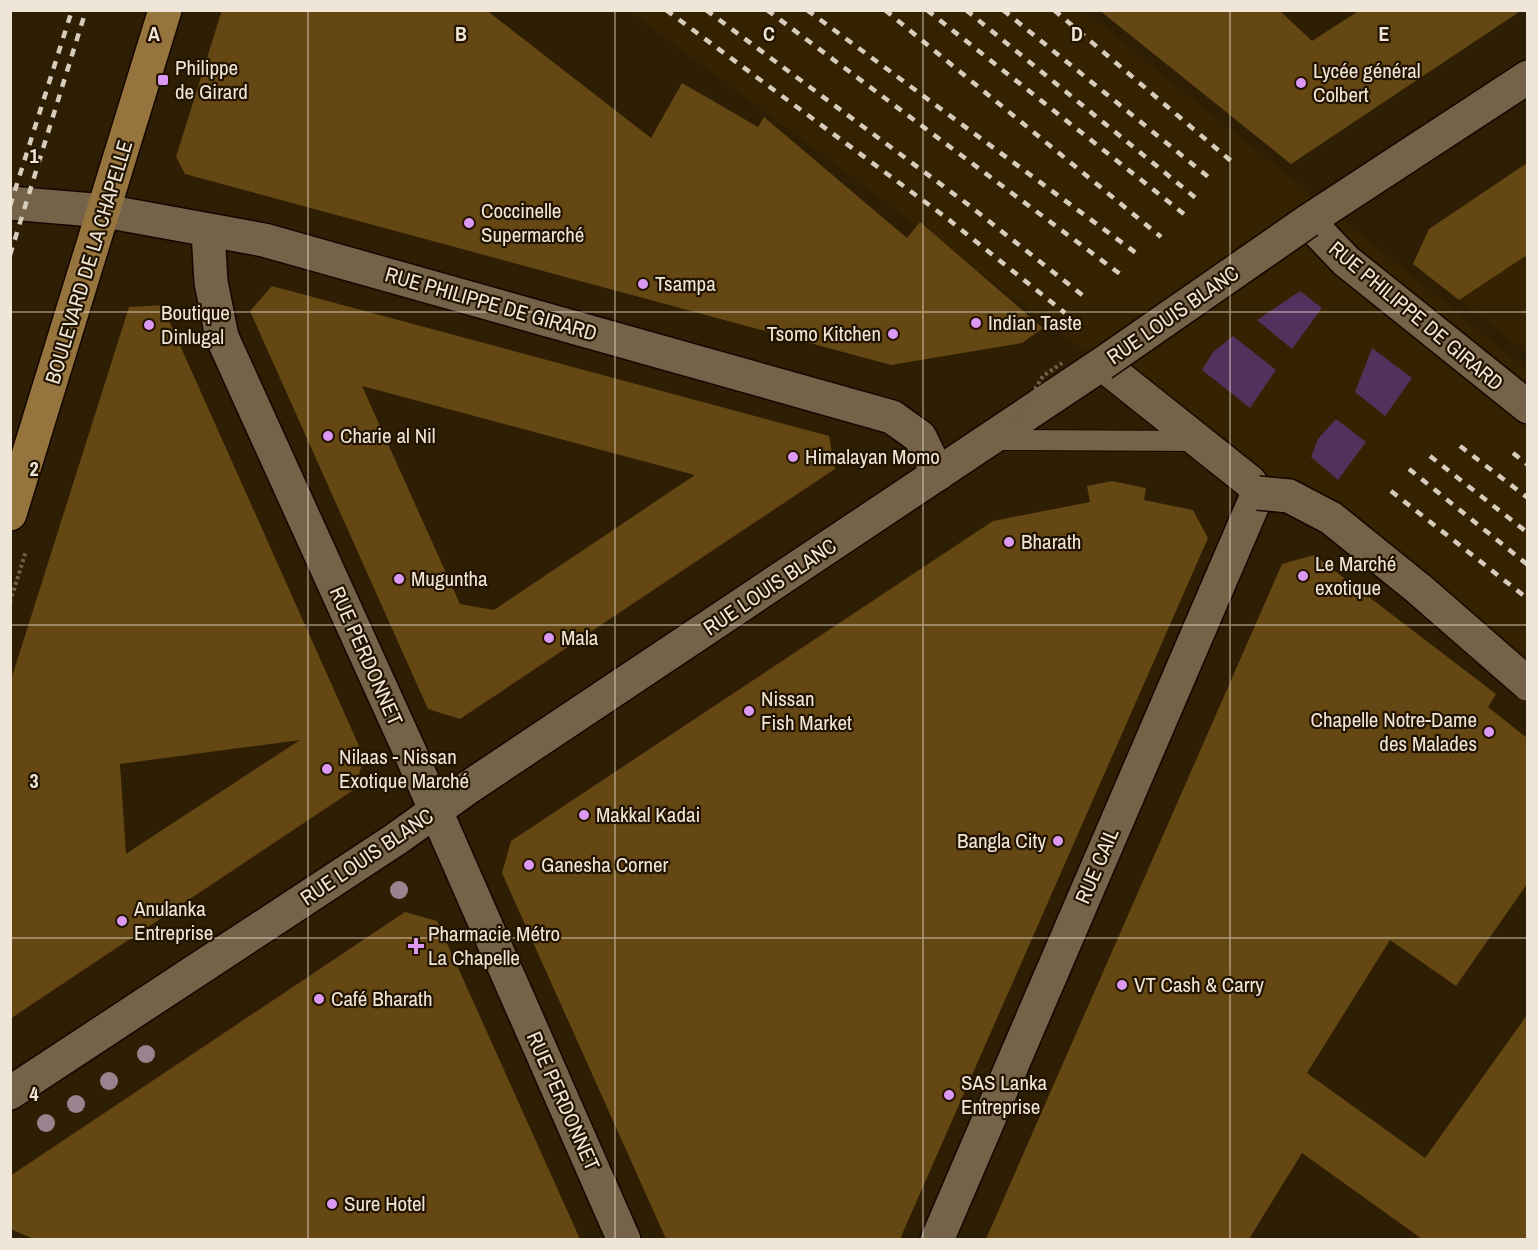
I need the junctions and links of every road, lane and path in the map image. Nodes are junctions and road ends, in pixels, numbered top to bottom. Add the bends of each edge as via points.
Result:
1 (165, 10) edge
2 (1527, 77) edge
3 (10, 204) edge
4 (105, 211) junction
5 (1316, 217) junction
6 (208, 231) junction
7 (1102, 364) junction
8 (1527, 407) edge
9 (990, 440) junction
10 (1197, 441) junction
11 (939, 474) junction
12 (1258, 493) junction
13 (10, 514) edge
14 (1527, 684) edge
15 (435, 811) junction
16 (10, 1094) edge
17 (624, 1239) edge
18 (937, 1239) edge

1 - 4 main road, BOULEVARD DE LA CHAPELLE
2 - 5 street, RUE LOUIS BLANC
3 - 4 street, RUE PHILIPPE DE GIRARD
4 - 6 street, RUE PHILIPPE DE GIRARD
4 - 13 main road, BOULEVARD DE LA CHAPELLE
5 - 7 street, RUE LOUIS BLANC, bridge
5 - 8 street, RUE PHILIPPE DE GIRARD via 1346,261
6 - 11 street, RUE PHILIPPE DE GIRARD via 264,240 892,417 920,437
6 - 15 street, RUE PERDONNET via 211,282 222,337
7 - 9 street, RUE LOUIS BLANC
7 - 10 street
9 - 10 lane
9 - 11 street, RUE LOUIS BLANC
10 - 12 street via 1250,482
11 - 15 street, RUE LOUIS BLANC
12 - 14 street, bridge via 1289,496 1331,518
12 - 18 street, RUE CAIL
15 - 16 street, RUE LOUIS BLANC
15 - 17 street, RUE PERDONNET

